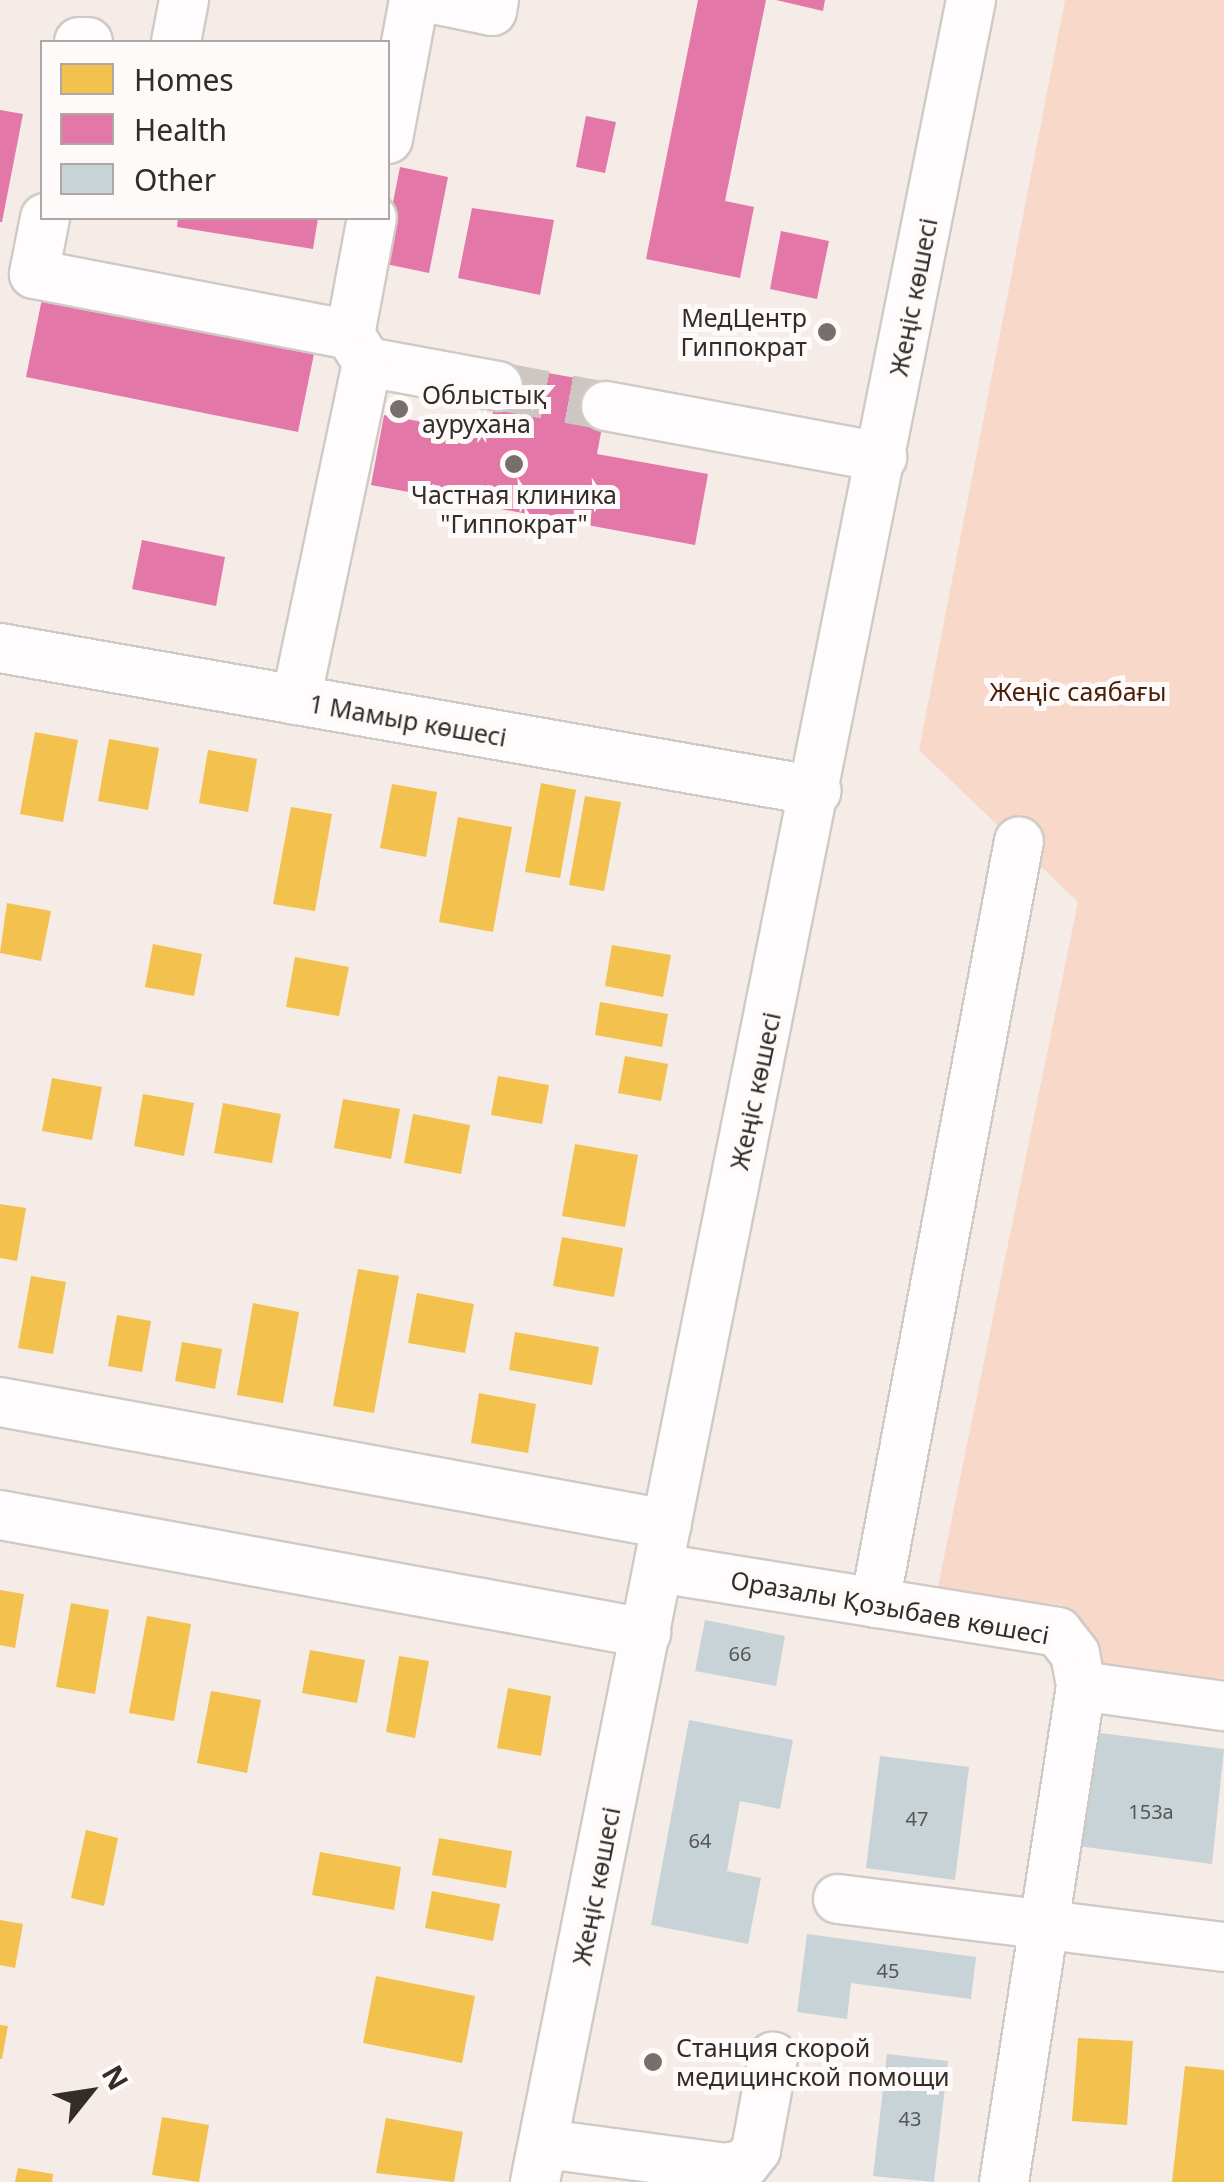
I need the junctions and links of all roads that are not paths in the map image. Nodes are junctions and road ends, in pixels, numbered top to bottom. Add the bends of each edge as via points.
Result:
1 (184, 0) edge
2 (414, 0) edge
3 (438, 0) edge
4 (494, 0) edge
5 (971, 0) edge
6 (176, 40) edge
7 (390, 114) edge
8 (45, 220) edge
9 (372, 220) edge
10 (358, 348) junction
11 (498, 386) tunnel mouth
12 (606, 406) tunnel mouth
13 (882, 458) junction
14 (0, 648) edge
15 (296, 700) junction
16 (816, 791) junction
17 (1019, 841) dead end
18 (0, 1402) edge
19 (0, 1515) edge
20 (663, 1546) junction
21 (875, 1603) junction
22 (646, 1633) junction
23 (1081, 1686) junction
24 (1224, 1706) edge
25 (838, 1899) dead end
26 (1044, 1928) junction
27 (1224, 1948) edge
28 (774, 2057) dead end
29 (540, 2163) edge
30 (1004, 2182) edge

1 - 6 street
2 - 7 street
3 - 4 street via 492,11
5 - 13 street, Жеңіс көшесі
8 - 10 street via 34,274
9 - 10 street
10 - 11 street
10 - 15 street
12 - 13 street
13 - 16 street, Жеңіс көшесі
14 - 15 street, 1 Мамыр көшесі
15 - 16 street, 1 Мамыр көшесі
16 - 20 street, Жеңіс көшесі
17 - 21 street
18 - 20 street, Оразалы Қозыбаев көшесі
19 - 22 street
20 - 21 street, Оразалы Қозыбаев көшесі
20 - 22 street, Жеңіс көшесі
21 - 23 street, Оразалы Қозыбаев көшесі via 1058,1632 1075,1654
22 - 29 street, Жеңіс көшесі
23 - 24 street
23 - 26 street, Оразалы Қозыбаев көшесі
25 - 26 street
26 - 27 street
26 - 30 street, Оразалы Қозыбаев көшесі
28 - 29 street via 756,2150 745,2164

